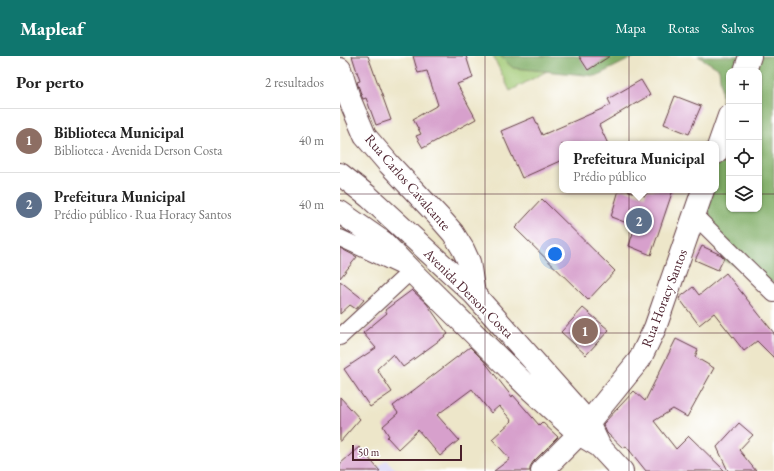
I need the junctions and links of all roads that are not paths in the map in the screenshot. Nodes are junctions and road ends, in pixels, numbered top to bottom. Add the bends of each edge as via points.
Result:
1 (750, 56) edge
2 (746, 68) edge
3 (340, 69) edge
4 (726, 125) edge
5 (719, 144) edge
6 (340, 174) edge
7 (702, 193) edge
8 (340, 212) edge
9 (694, 215) junction
10 (340, 238) edge
11 (411, 271) junction
12 (474, 294) junction
13 (774, 294) edge
14 (340, 337) edge
15 (583, 428) junction
16 (542, 471) edge
17 (622, 471) edge

1 - 2 main road
3 - 12 main road, Rua Carlos Cavalcante via 349,98 366,136 439,216 463,248
4 - 5 main road
6 - 12 main road, Avenida Derson Costa via 369,197
7 - 9 main road, Rua Horacy Santos
8 - 11 main road, Avenida Derson Costa via 383,242
9 - 13 street
9 - 15 main road, Rua Horacy Santos via 655,328 640,359
10 - 11 street
11 - 14 street
11 - 15 main road, Avenida Derson Costa via 532,391
12 - 15 main road, Avenida Derson Costa
15 - 16 main road, Rua Horacy Santos
15 - 17 main road

